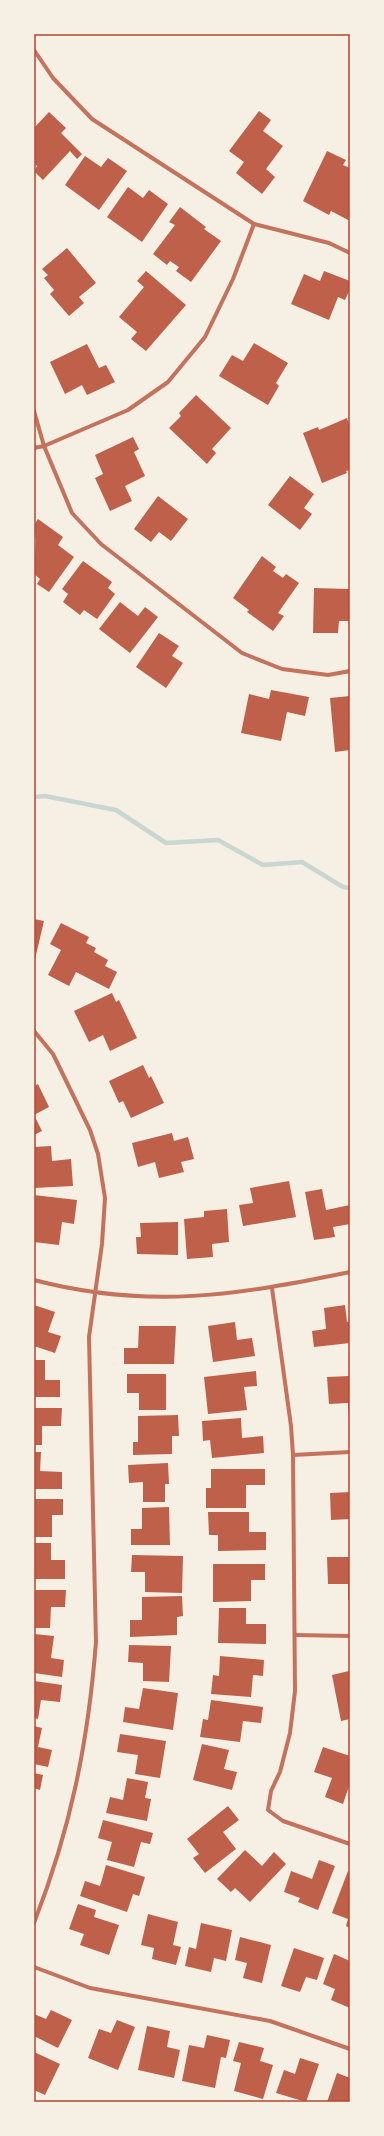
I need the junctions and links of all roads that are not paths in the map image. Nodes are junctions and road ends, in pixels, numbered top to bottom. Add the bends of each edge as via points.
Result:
1 (34, 50) edge
2 (254, 224) junction
3 (350, 253) edge
4 (34, 411) edge
5 (44, 446) junction
6 (34, 448) edge
7 (350, 671) edge
8 (34, 1031) edge
9 (350, 1272) edge
10 (34, 1280) edge
11 (272, 1288) junction
12 (95, 1293) junction
13 (350, 1452) edge
14 (293, 1455) junction
15 (295, 1635) junction
16 (350, 1636) edge
17 (350, 1844) edge
18 (34, 1923) edge
19 (34, 1967) edge
20 (350, 2049) edge

1 - 2 street via 53,78 92,118
2 - 3 street via 329,243
2 - 5 street via 233,279 205,337 168,382 128,410
4 - 5 street
5 - 6 street
5 - 7 street via 72,513 101,544 242,653 282,669 328,675
8 - 12 street via 54,1054 90,1130 99,1162 106,1198
9 - 11 street
10 - 12 street
11 - 12 street via 177,1297 128,1297
11 - 14 street
12 - 18 street via 89,1351 96,1642 92,1692 69,1817 58,1859
13 - 14 street
14 - 15 street
15 - 16 street
15 - 17 street via 295,1691 290,1733 280,1772 271,1791 268,1810 283,1821
19 - 20 street via 90,1988 270,2021

